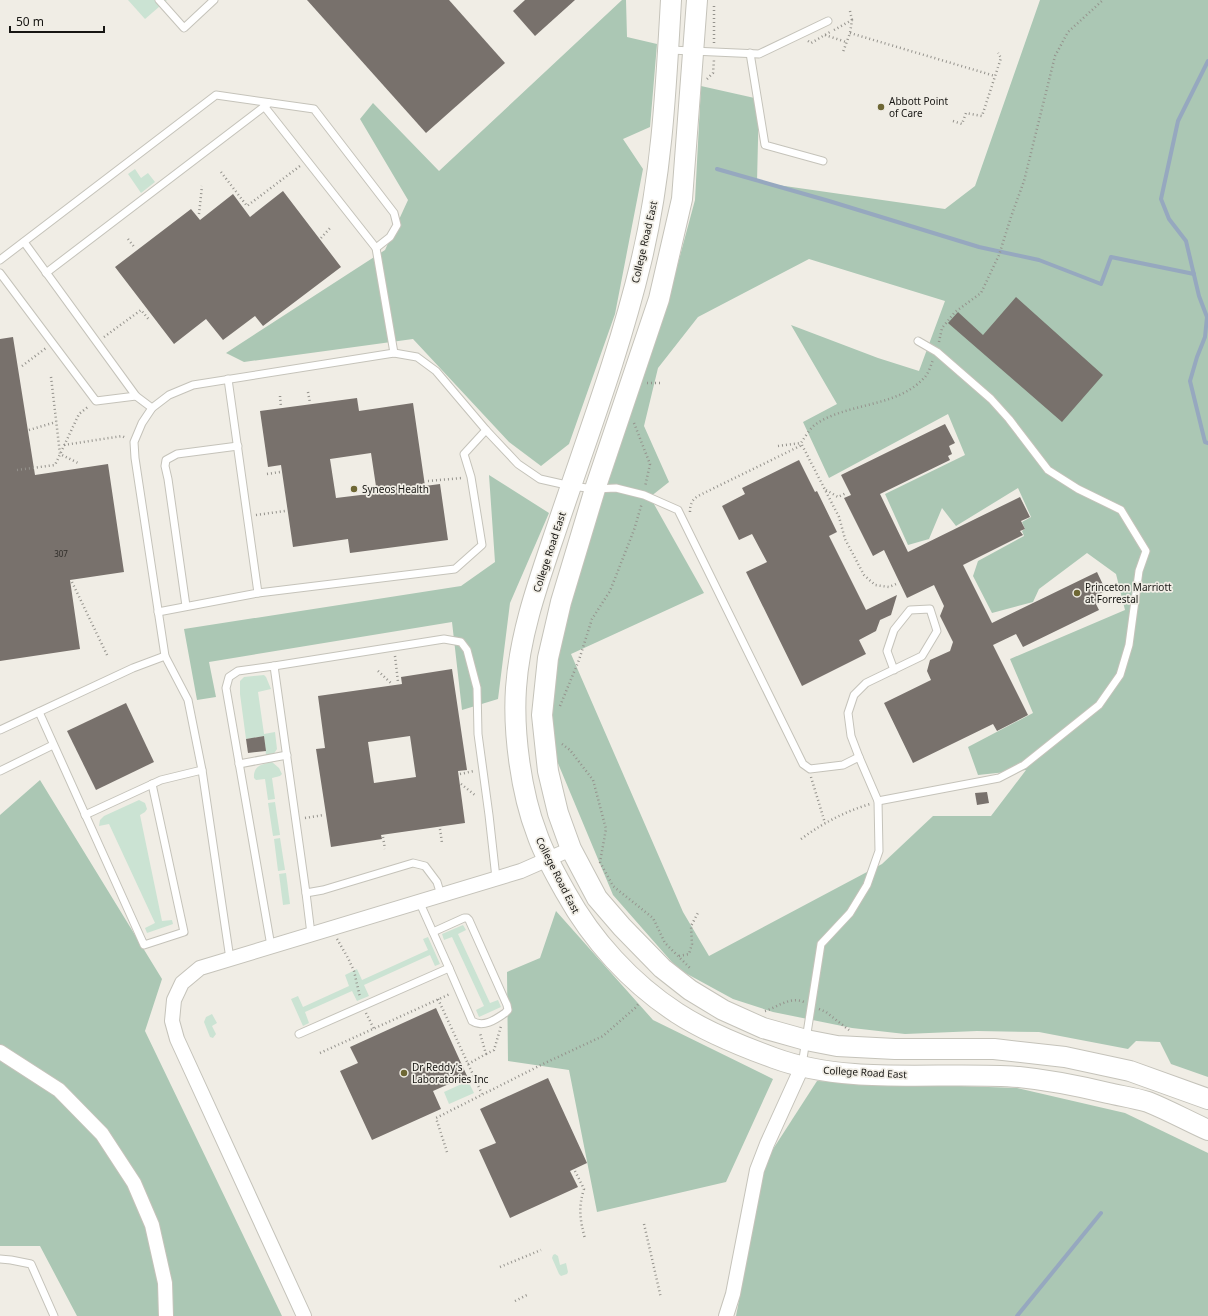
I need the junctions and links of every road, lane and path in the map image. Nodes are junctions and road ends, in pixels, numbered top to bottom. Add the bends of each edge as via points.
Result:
1 (158, 0) edge
2 (214, 0) edge
3 (671, 0) edge
4 (697, 0) edge
5 (714, 0) edge
6 (1104, 0) edge
7 (850, 11) dead end
8 (852, 20) junction
9 (828, 21) dead end
10 (850, 32) junction
11 (798, 35) junction
12 (825, 35) junction
13 (846, 42) junction
14 (668, 50) junction
15 (704, 51) junction
16 (844, 52) dead end
17 (750, 53) junction
18 (998, 53) dead end
19 (995, 76) junction
20 (704, 81) dead end
21 (266, 105) junction
22 (953, 121) dead end
23 (307, 160) junction
24 (823, 161) dead end
25 (221, 172) dead end
26 (202, 186) dead end
27 (199, 214) dead end
28 (330, 228) dead end
29 (322, 238) dead end
30 (128, 239) dead end
31 (24, 242) junction
32 (135, 248) dead end
33 (376, 248) junction
34 (0, 260) edge
35 (0, 273) edge
36 (46, 273) junction
37 (150, 321) dead end
38 (918, 341) dead end
39 (97, 342) junction
40 (53, 343) junction
41 (937, 352) junction
42 (394, 353) junction
43 (22, 366) dead end
44 (51, 377) dead end
45 (228, 379) junction
46 (660, 383) dead end
47 (642, 384) dead end
48 (308, 392) dead end
49 (136, 396) junction
50 (280, 396) dead end
51 (96, 401) junction
52 (310, 404) dead end
53 (281, 407) dead end
54 (152, 408) junction
55 (633, 418) dead end
56 (56, 422) junction
57 (29, 430) dead end
58 (486, 430) junction
59 (134, 442) junction
60 (801, 444) junction
61 (64, 445) junction
62 (238, 446) junction
63 (778, 446) dead end
64 (60, 454) junction
65 (78, 463) dead end
66 (17, 470) dead end
67 (280, 472) dead end
68 (267, 474) dead end
69 (471, 477) junction
70 (428, 481) dead end
71 (571, 486) junction
72 (595, 489) junction
73 (825, 490) junction
74 (846, 493) dead end
75 (644, 495) junction
76 (285, 511) dead end
77 (690, 513) dead end
78 (248, 516) junction
79 (72, 582) dead end
80 (896, 584) dead end
81 (258, 592) junction
82 (186, 606) junction
83 (158, 612) junction
84 (393, 647) junction
85 (165, 656) junction
86 (108, 657) dead end
87 (274, 666) junction
88 (894, 670) junction
89 (378, 671) dead end
90 (398, 682) dead end
91 (392, 684) dead end
92 (559, 707) dead end
93 (39, 712) junction
94 (0, 730) edge
95 (560, 743) dead end
96 (53, 745) junction
97 (287, 755) junction
98 (859, 757) junction
99 (239, 764) junction
100 (202, 770) junction
101 (483, 770) junction
102 (0, 771) edge
103 (460, 774) dead end
104 (812, 782) dead end
105 (152, 784) junction
106 (462, 784) dead end
107 (481, 800) dead end
108 (878, 801) junction
109 (85, 815) junction
110 (324, 815) dead end
111 (296, 819) junction
112 (825, 823) junction
113 (440, 829) dead end
114 (383, 837) dead end
115 (801, 839) dead end
116 (442, 843) dead end
117 (385, 849) dead end
118 (571, 849) junction
119 (547, 859) junction
120 (496, 878) junction
121 (306, 893) junction
122 (441, 895) junction
123 (419, 901) junction
124 (699, 911) dead end
125 (333, 928) junction
126 (433, 932) junction
127 (311, 934) junction
128 (271, 946) junction
129 (679, 956) junction
130 (230, 959) junction
131 (449, 968) junction
132 (662, 968) junction
133 (695, 973) dead end
134 (459, 990) junction
135 (648, 991) junction
136 (438, 999) junction
137 (812, 1005) junction
138 (363, 1006) junction
139 (760, 1012) dead end
140 (505, 1013) junction
141 (477, 1024) junction
142 (374, 1029) junction
143 (850, 1031) dead end
144 (299, 1034) dead end
145 (806, 1040) junction
146 (0, 1052) edge
147 (320, 1053) dead end
148 (486, 1054) junction
149 (468, 1064) junction
150 (802, 1067) junction
151 (482, 1094) junction
152 (1208, 1099) edge
153 (1208, 1130) edge
154 (448, 1152) dead end
155 (575, 1171) dead end
156 (644, 1224) dead end
157 (585, 1239) dead end
158 (541, 1250) dead end
159 (0, 1259) edge
160 (500, 1267) dead end
161 (527, 1295) dead end
162 (661, 1298) dead end
163 (515, 1301) dead end
164 (54, 1316) edge
165 (166, 1316) edge
166 (304, 1316) edge
167 (726, 1316) edge

1 - 2 lane via 184,28
3 - 14 street, College Road East
4 - 15 street
5 - 15 path
6 - 41 path via 1068,32 1055,56 1024,181 999,256 981,293 955,312 942,328
7 - 8 path
8 - 10 path
8 - 12 path
9 - 11 lane
10 - 13 path
10 - 19 path
11 - 12 path via 811,43
11 - 17 lane via 759,54
12 - 13 path
13 - 16 path
14 - 15 lane
14 - 71 street, College Road East via 664,124 656,187 641,263 617,347
15 - 17 lane
15 - 20 path via 713,73
15 - 72 street via 682,199 659,299
17 - 24 lane via 766,145
18 - 19 path via 1001,58
19 - 22 path via 982,116 966,113 962,124
21 - 23 lane
21 - 31 lane via 216,95
21 - 33 lane via 314,109 394,213 397,225 390,237
21 - 36 lane
23 - 25 path via 247,206
23 - 33 lane
26 - 27 path
28 - 29 path
30 - 32 path
31 - 34 lane
31 - 36 lane
33 - 42 lane
35 - 40 lane
36 - 39 lane
37 - 39 path via 141,310
38 - 41 lane
39 - 49 lane
40 - 43 path
40 - 51 lane
41 - 60 path via 926,375 912,389 875,404 838,412 815,425
41 - 108 lane via 991,399 1048,470 1078,489 1121,510 1146,551 1139,571 1129,645 1120,675 1099,705 1024,765 999,778
42 - 45 lane
42 - 58 lane via 417,357 436,371
44 - 56 path
45 - 54 lane via 193,384 169,395
45 - 62 lane
46 - 47 path
48 - 52 path
49 - 51 lane
49 - 54 lane
50 - 53 path
51 - 61 path via 79,414
54 - 59 lane
55 - 75 path via 650,464
56 - 57 path
56 - 64 path
58 - 69 lane via 464,454
58 - 71 lane via 518,464 540,479
59 - 61 path via 122,436
59 - 83 lane
60 - 63 path
60 - 73 path
60 - 77 path via 693,499
61 - 64 path
62 - 78 lane
62 - 82 lane via 177,454 166,460
64 - 65 path
64 - 66 path via 55,465
67 - 68 path
69 - 70 path
69 - 81 lane via 482,545 456,569
71 - 72 lane
71 - 119 street, College Road East via 522,639 516,690 517,740 524,788
72 - 75 lane via 616,488
72 - 118 street via 561,602 548,658 542,715 548,771 558,813
73 - 74 path via 838,497
73 - 80 path via 839,517 845,540 864,575 875,585 889,587
75 - 92 path via 634,530 610,591 592,619 579,660
75 - 98 lane via 678,510 803,764 810,769 844,765
76 - 78 path
78 - 81 lane
79 - 86 path
81 - 82 lane
82 - 83 lane
83 - 85 lane
84 - 87 lane
84 - 90 path
84 - 101 lane via 444,639 461,642 467,650 477,688 478,734
85 - 93 lane via 133,668
85 - 100 lane via 188,700
87 - 97 lane
87 - 99 lane via 238,671 229,677 226,688
88 - 88 lane via 922,656 938,631 930,609 910,610 894,630 887,651
88 - 98 lane via 866,683 854,695 848,713 851,736
89 - 91 path
93 - 94 lane
93 - 96 lane
95 - 129 path via 570,750 593,780 606,829 600,862 613,886 652,918 666,943
96 - 102 lane
96 - 109 lane
97 - 99 lane
97 - 111 lane
98 - 108 lane
99 - 128 lane
100 - 105 lane
100 - 130 lane
101 - 103 path
101 - 120 lane
104 - 112 path
105 - 109 lane
105 - 109 lane via 184,932 144,945
106 - 107 path
108 - 112 path
108 - 137 lane via 879,851 867,885 850,913 821,944
110 - 111 path
111 - 121 lane
112 - 115 path
113 - 116 path
114 - 117 path
118 - 119 street
118 - 132 street via 597,898
119 - 120 street via 521,871
119 - 135 street, College Road East via 580,918 610,954
120 - 122 street
121 - 122 lane via 413,863 426,866 437,882
121 - 127 lane
122 - 123 street
123 - 125 street
123 - 126 lane
124 - 129 path via 691,926 692,944 689,954
125 - 127 street
125 - 138 path via 335,937 354,971
126 - 131 lane
126 - 140 lane via 464,918 469,920 507,1005 508,1010
127 - 128 street
128 - 130 street
129 - 132 path
129 - 133 path
130 - 166 street via 200,968 182,983 174,1000 172,1021 177,1039
131 - 134 lane
131 - 138 lane
132 - 145 street via 690,990 723,1010 763,1028
134 - 136 path
134 - 141 lane via 472,1021
135 - 150 street, College Road East via 678,1014 718,1035
135 - 151 path via 635,1008 603,1036
136 - 142 path
136 - 149 path
137 - 139 path via 797,999
137 - 143 path via 826,1012
137 - 145 lane
138 - 142 path
138 - 144 lane
140 - 141 lane via 482,1025
140 - 148 path via 494,1050
141 - 148 path
142 - 147 path
145 - 150 lane
145 - 152 street via 837,1046 994,1049 1066,1056 1130,1070
146 - 165 street via 58,1090 102,1134 134,1183 152,1225 165,1283
148 - 149 path
149 - 151 path
150 - 153 street, College Road East via 837,1073 1018,1077 1067,1084 1147,1102
150 - 167 street via 757,1170 733,1294
151 - 154 path via 436,1118
155 - 157 path via 584,1189 580,1203
156 - 162 path
158 - 160 path
159 - 164 lane via 31,1264
161 - 163 path

